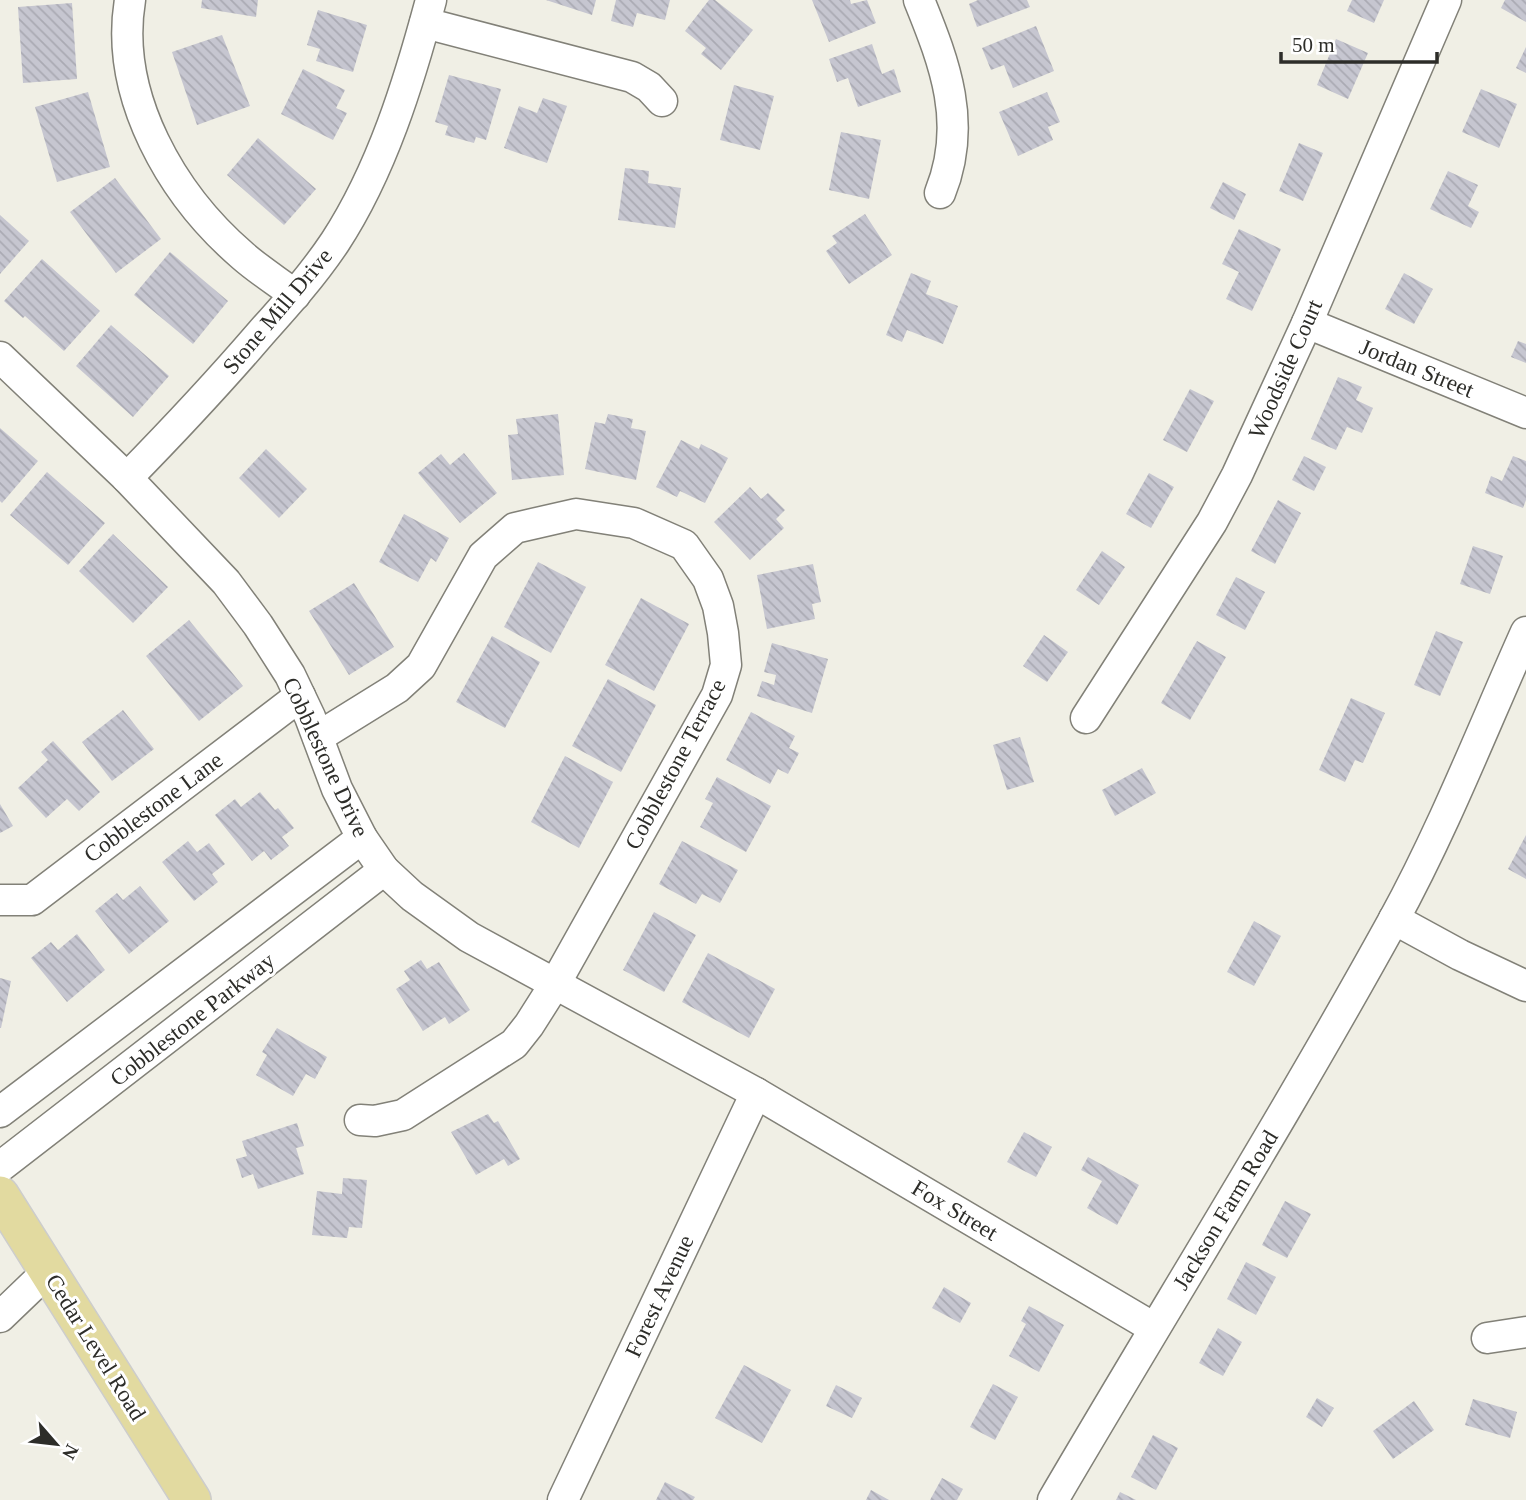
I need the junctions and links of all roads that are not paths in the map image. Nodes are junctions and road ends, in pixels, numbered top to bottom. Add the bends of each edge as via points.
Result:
1 (130, 0) edge
2 (919, 0) edge
3 (1446, 0) edge
4 (428, 11) edge
5 (662, 101) dead end
6 (940, 193) dead end
7 (295, 295) junction
8 (1307, 323) junction
9 (0, 358) edge
10 (1526, 413) edge
11 (127, 478) junction
12 (1526, 632) edge
13 (300, 696) junction
14 (1086, 718) dead end
15 (318, 737) junction
16 (362, 838) junction
17 (384, 870) junction
18 (0, 900) edge
19 (1394, 919) junction
20 (555, 984) junction
21 (1526, 986) edge
22 (756, 1093) junction
23 (0, 1112) edge
24 (360, 1119) dead end
25 (0, 1167) edge
26 (0, 1195) edge
27 (48, 1271) junction
28 (0, 1317) edge
29 (1154, 1328) junction
30 (1526, 1332) edge
31 (1487, 1338) dead end
32 (192, 1500) edge
33 (563, 1500) edge
34 (1053, 1500) edge

1 - 7 street via 128,47 135,84 159,153 205,218 242,256
2 - 6 street via 945,71 954,119
3 - 8 street, Woodside Court
4 - 5 street via 632,77
4 - 7 street, Stone Mill Drive via 410,75 359,199 336,241
7 - 11 street, Stone Mill Drive
8 - 10 street, Jordan Street
8 - 14 street, Woodside Court via 1212,522
9 - 11 street, Cobblestone Drive
11 - 13 street, Cobblestone Drive via 226,582
12 - 19 street, Jackson Farm Road
13 - 15 street, Cobblestone Drive
13 - 18 street, Cobblestone Lane via 32,900
15 - 16 street, Cobblestone Drive
15 - 20 street, Cobblestone Terrace via 397,688 421,666 483,556 515,527 576,514 634,523 684,545 708,579 718,606 726,665 717,695
16 - 17 street, Cobblestone Drive
16 - 23 street, Cobblestone Parkway
17 - 20 street, Cobblestone Drive via 447,922
17 - 25 street, Cobblestone Parkway
19 - 21 street
19 - 29 street, Jackson Farm Road
20 - 22 street, Cobblestone Drive
20 - 24 street, Cobblestone Terrace via 514,1044 403,1115
22 - 29 street, Fox Street
22 - 33 street, Forest Avenue
26 - 27 main road, Cedar Level Road
27 - 28 street
27 - 32 main road, Cedar Level Road
29 - 34 street, Jackson Farm Road
30 - 31 street

